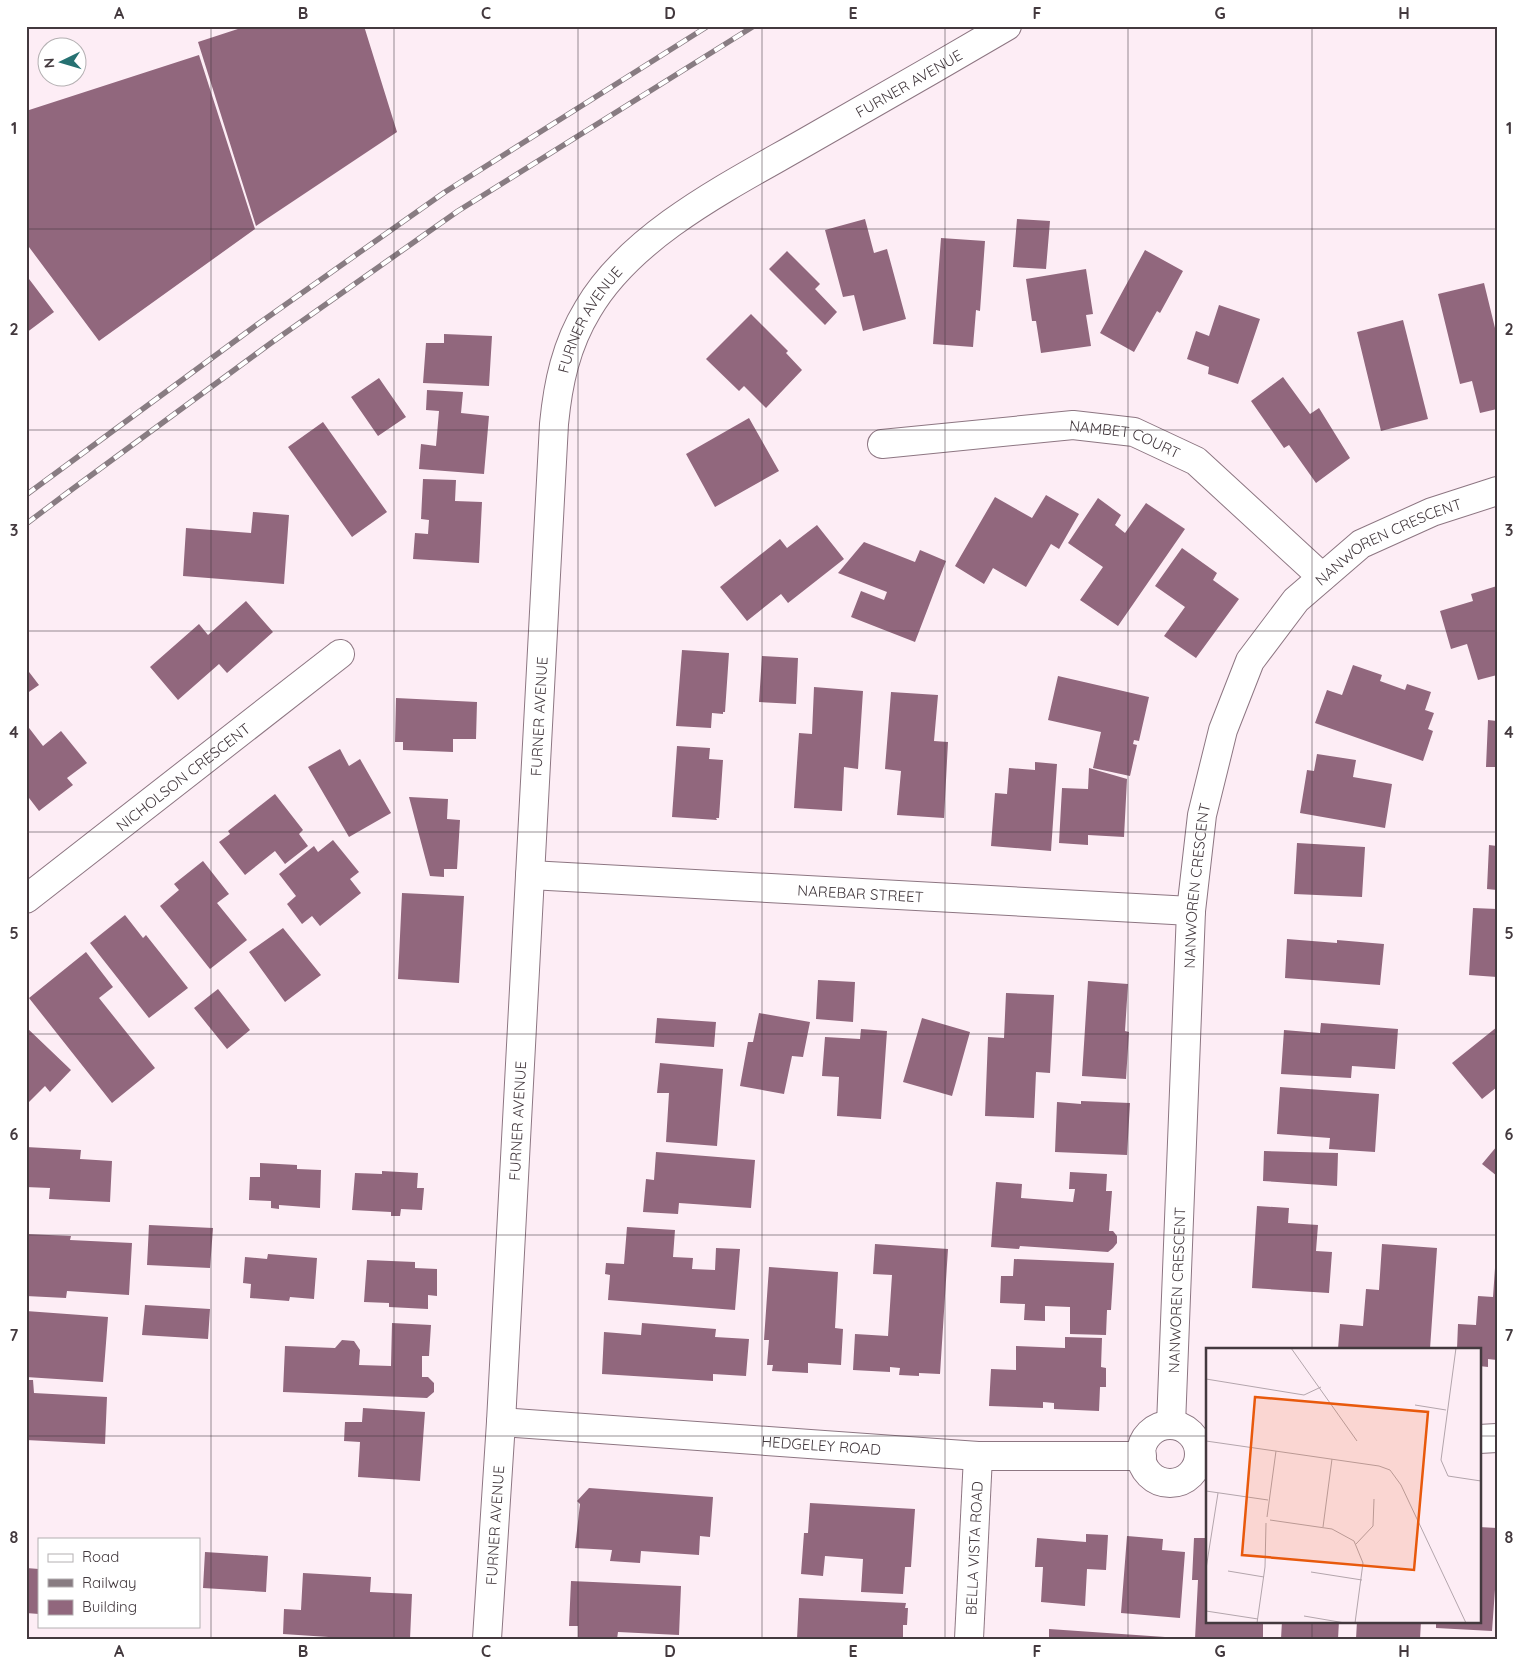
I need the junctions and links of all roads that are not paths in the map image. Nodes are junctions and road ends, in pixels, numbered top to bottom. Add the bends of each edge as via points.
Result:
1 (1007, 26) edge
2 (882, 444) dead end
3 (1497, 491) edge
4 (1322, 577) junction
5 (340, 654) dead end
6 (530, 875) junction
7 (26, 899) edge
8 (1191, 911) junction
9 (501, 1422) junction
10 (1171, 1425) junction
11 (1497, 1438) edge
12 (1480, 1439) edge
13 (978, 1456) junction
14 (1142, 1456) junction
15 (1203, 1456) edge
16 (487, 1639) edge
17 (969, 1639) edge

1 - 6 street, FURNER AVENUE via 685,214 633,255 588,308 565,358 556,404
2 - 4 street, NAMBET COURT via 1074,426 1134,432 1196,461
3 - 4 street, NANWOREN CRESCENT via 1432,512 1361,544
4 - 8 street, NANWOREN CRESCENT via 1296,600 1250,662 1223,730 1202,815
5 - 7 street, NICHOLSON CRESCENT
6 - 8 street, NAREBAR STREET
6 - 9 street, FURNER AVENUE
8 - 10 street, NANWOREN CRESCENT
9 - 13 street, HEDGELEY ROAD
9 - 16 street, FURNER AVENUE
10 - 14 street via 1159,1427 1149,1434 1143,1444
10 - 15 street via 1192,1435
11 - 12 street
13 - 14 street, HEDGELEY ROAD
13 - 17 street, BELLA VISTA ROAD
14 - 15 street via 1150,1475 1170,1483 1190,1476

